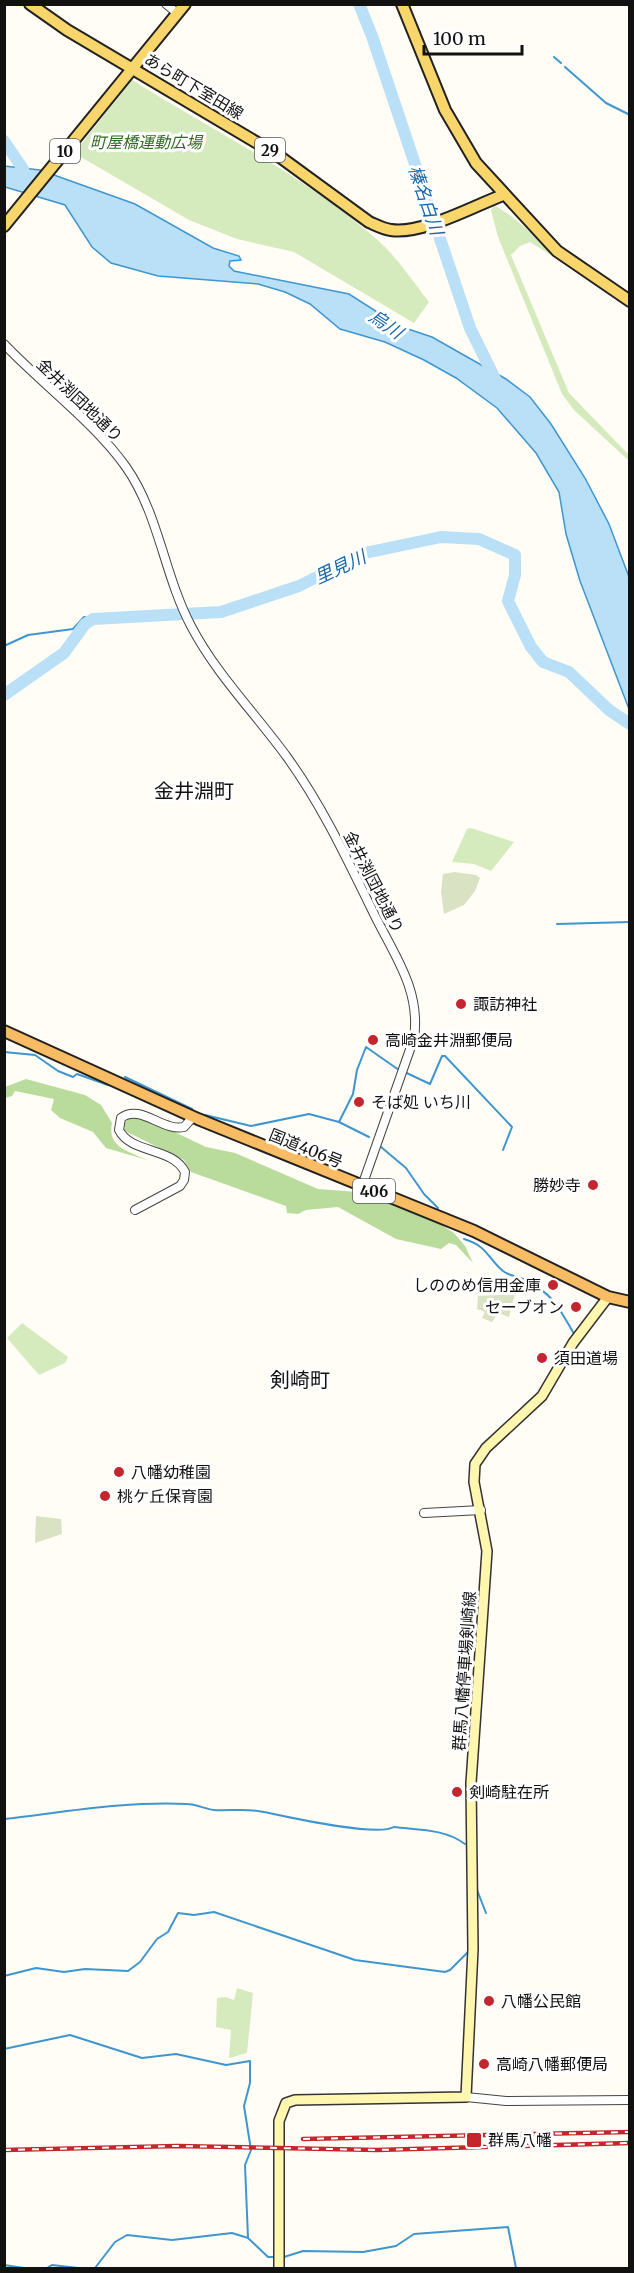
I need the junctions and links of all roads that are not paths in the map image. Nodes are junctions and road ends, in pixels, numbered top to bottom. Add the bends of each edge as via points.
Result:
1 (30, 4) edge
2 (166, 4) edge
3 (185, 4) edge
4 (402, 4) edge
5 (177, 13) junction
6 (134, 67) junction
7 (503, 195) junction
8 (4, 226) edge
9 (630, 301) edge
10 (4, 344) edge
11 (4, 1031) edge
12 (193, 1117) junction
13 (362, 1186) junction
14 (135, 1210) dead end
15 (608, 1297) junction
16 (630, 1302) edge
17 (481, 1510) junction
18 (424, 1513) dead end
19 (466, 2097) junction
20 (630, 2100) edge
21 (279, 2268) edge

1 - 6 main road, あら町下室田線 / 29 via 67,30
2 - 5 street
3 - 5 main road, 10
4 - 7 main road via 454,130
5 - 6 main road, 10
6 - 7 main road, あら町下室田線 / 29 via 276,154 369,222 391,231 420,227
6 - 8 main road, 10
7 - 9 main road via 557,251
10 - 13 street, 金井渕団地通り via 105,441 131,474 149,512 188,621 213,662 303,780 340,844 410,984 415,1006 414,1038
11 - 12 highway, 国道406号 / 406
12 - 13 highway, 国道406号 / 406
12 - 14 street via 176,1128 136,1114 121,1118 119,1130 127,1139 176,1162 185,1172 180,1186
13 - 15 highway, 国道406号 / 406 via 474,1231
15 - 16 highway, 国道406号 / 406
15 - 17 main road, 群馬八幡停車場剣崎線 via 573,1342 542,1396 478,1457 474,1482
17 - 18 street
17 - 19 main road, 群馬八幡停車場剣崎線 via 487,1551 471,1783 473,1948
19 - 20 street
19 - 21 main road via 286,2103 279,2121

